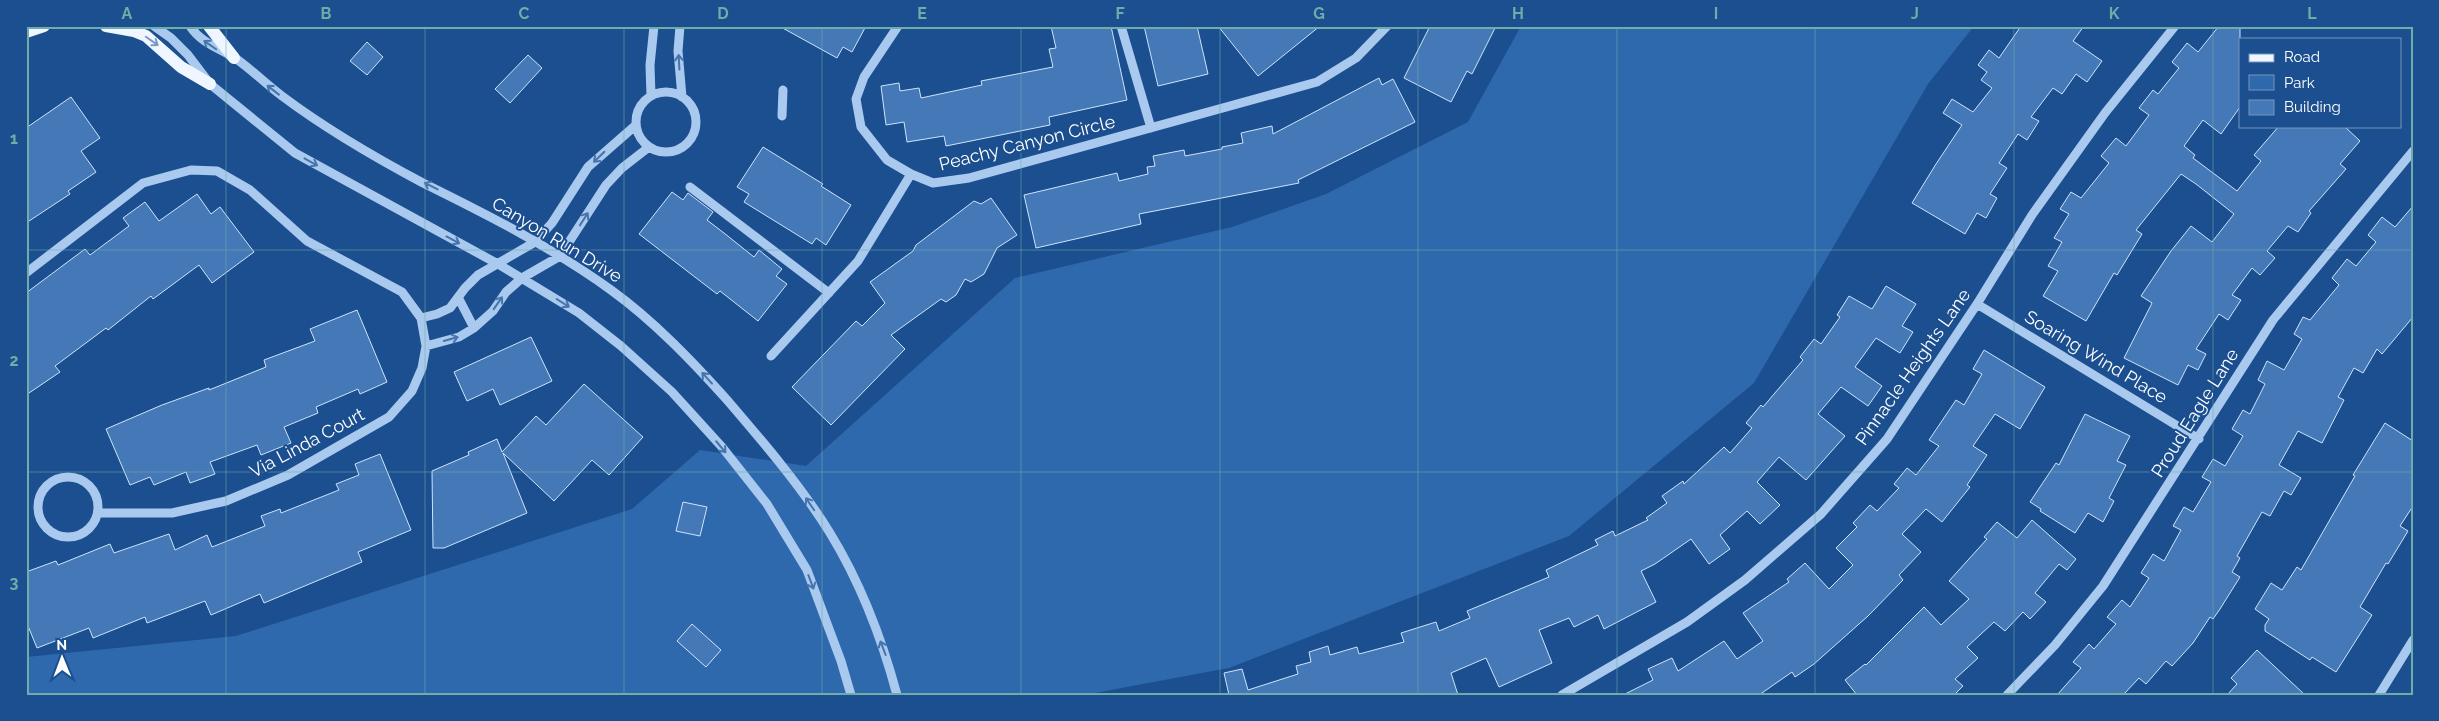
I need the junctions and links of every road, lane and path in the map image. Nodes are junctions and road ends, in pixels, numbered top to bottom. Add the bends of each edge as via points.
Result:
1 (44, 26) edge
2 (106, 26) edge
3 (154, 26) edge
4 (190, 26) edge
5 (209, 26) edge
6 (654, 26) edge
7 (680, 26) edge
8 (898, 26) edge
9 (1121, 26) edge
10 (1387, 26) edge
11 (2175, 26) edge
12 (26, 32) edge
13 (234, 58) junction
14 (210, 84) junction
15 (782, 90) dead end
16 (651, 96) junction
17 (682, 97) junction
18 (782, 116) dead end
19 (636, 125) junction
20 (1151, 128) junction
21 (648, 147) junction
22 (2413, 151) edge
23 (912, 174) junction
24 (690, 187) dead end
25 (535, 242) junction
26 (560, 256) junction
27 (498, 264) junction
28 (26, 273) edge
29 (522, 278) junction
30 (829, 293) junction
31 (459, 298) junction
32 (1977, 304) junction
33 (421, 318) junction
34 (474, 328) junction
35 (426, 346) junction
36 (771, 356) dead end
37 (2199, 439) junction
38 (98, 513) junction
39 (2413, 640) edge
40 (851, 695) edge
41 (897, 695) edge
42 (1562, 695) edge
43 (2007, 695) edge
44 (2379, 695) edge

1 - 12 main road
2 -> 14 main road via 146,36 181,67
3 - 14 street via 188,54
13 -> 4 street, Canyon Run Drive via 211,47
5 - 13 main road
6 - 16 street
17 -> 7 street via 678,51
8 - 23 street, Peachy Canyon Circle via 864,77 856,99 861,127 887,160
9 - 20 street
10 - 20 street, Peachy Canyon Circle via 1356,58 1318,82
11 - 32 street, Pinnacle Heights Lane via 2099,121 2032,215
25 -> 13 street, Canyon Run Drive via 334,133
14 -> 27 street via 295,153
15 - 18 street
16 - 17 street via 668,92
16 - 19 street via 639,108
17 - 21 street via 693,108 696,117 693,135 687,144 678,149 658,151
19 - 21 street
19 -> 25 street via 588,167 552,223
20 - 23 street, Peachy Canyon Circle via 968,178 933,183
26 -> 21 street via 606,184
22 - 37 street, Proud Eagle Lane via 2273,320
23 - 30 street via 858,261
24 - 30 street
25 - 26 street, Canyon Run Drive
25 - 27 street
26 - 29 street
41 -> 26 street, Canyon Run Drive via 870,613 830,534 805,496 741,416 676,346 613,291
27 - 29 street
27 - 31 street via 470,281
28 - 33 street via 143,183 191,170 217,171 250,190 307,241 402,292
34 -> 29 street
29 -> 40 street via 579,313 672,392 767,504 806,570 842,661
30 - 36 street
31 - 33 street via 450,308
31 - 34 street
32 - 37 street, Soaring Wind Place
32 - 42 street, Pinnacle Heights Lane via 1887,439 1820,514 1745,580 1687,622
33 - 35 street
35 -> 34 street via 458,337
35 - 38 street, Via Linda Court via 422,368 412,391 389,418 288,475 226,501 172,513
37 - 43 street, Proud Eagle Lane via 2103,586
38 - 38 street via 98,498 93,488 77,477 66,476 52,481 38,501 43,524 55,534 67,538 78,536 90,528
39 - 44 street

